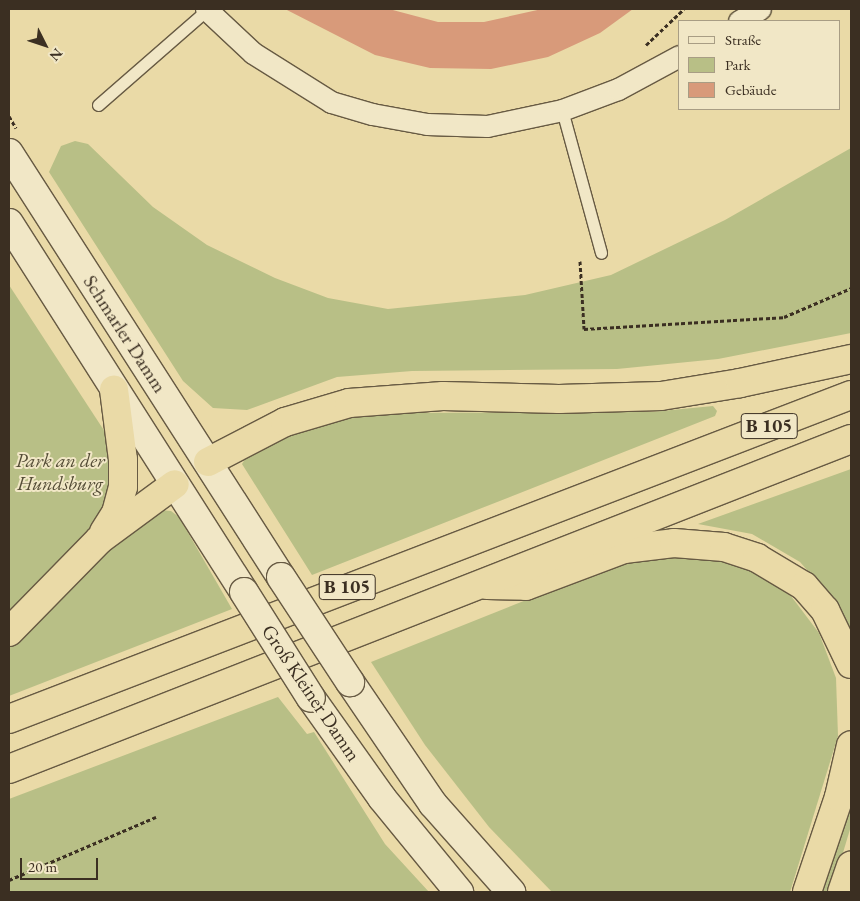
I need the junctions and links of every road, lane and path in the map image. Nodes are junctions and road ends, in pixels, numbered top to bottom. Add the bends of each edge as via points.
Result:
1 (207, 9) edge
2 (760, 9) edge
3 (741, 20) edge
4 (678, 57) edge
5 (98, 105) dead end
6 (562, 110) junction
7 (9, 153) edge
8 (9, 223) edge
9 (601, 253) dead end
10 (580, 261) dead end
11 (851, 288) edge
12 (851, 359) edge
13 (114, 390) junction
14 (851, 395) edge
15 (851, 439) edge
16 (208, 462) junction
17 (176, 484) junction
18 (242, 515) junction
19 (99, 540) junction
20 (473, 585) junction
21 (9, 632) edge
22 (851, 664) edge
23 (9, 719) edge
24 (851, 745) edge
25 (9, 769) edge
26 (156, 817) dead end
27 (851, 866) edge
28 (9, 880) edge
29 (459, 892) edge
30 (511, 892) edge
31 (808, 892) edge
32 (842, 892) edge

1 - 5 lane
1 - 6 street via 253,53 294,81 331,102 372,114 459,127 522,120
2 - 3 street
4 - 6 street via 618,89
6 - 9 lane
7 - 16 street, Schmarler Damm
8 - 13 street, Schmarler Damm
10 - 11 path via 584,329 784,317
12 - 16 highway via 661,396 559,399 443,396 349,403 285,422
13 - 17 street, Schmarler Damm
13 - 19 highway via 123,487 116,513
14 - 23 highway, B 105
15 - 20 highway, B 105
16 - 17 street
16 - 18 street, Schmarler Damm
17 - 18 street via 219,496
17 - 19 highway
17 - 29 street, Groß Kleiner Damm, bridge via 312,698 382,798
18 - 30 street, Groß Kleiner Damm, bridge via 433,804
19 - 21 highway
20 - 22 highway via 526,586 624,549 674,543 724,547 757,558 804,586 825,610
20 - 25 highway, B 105
24 - 31 highway via 839,797
26 - 28 path
27 - 32 highway

